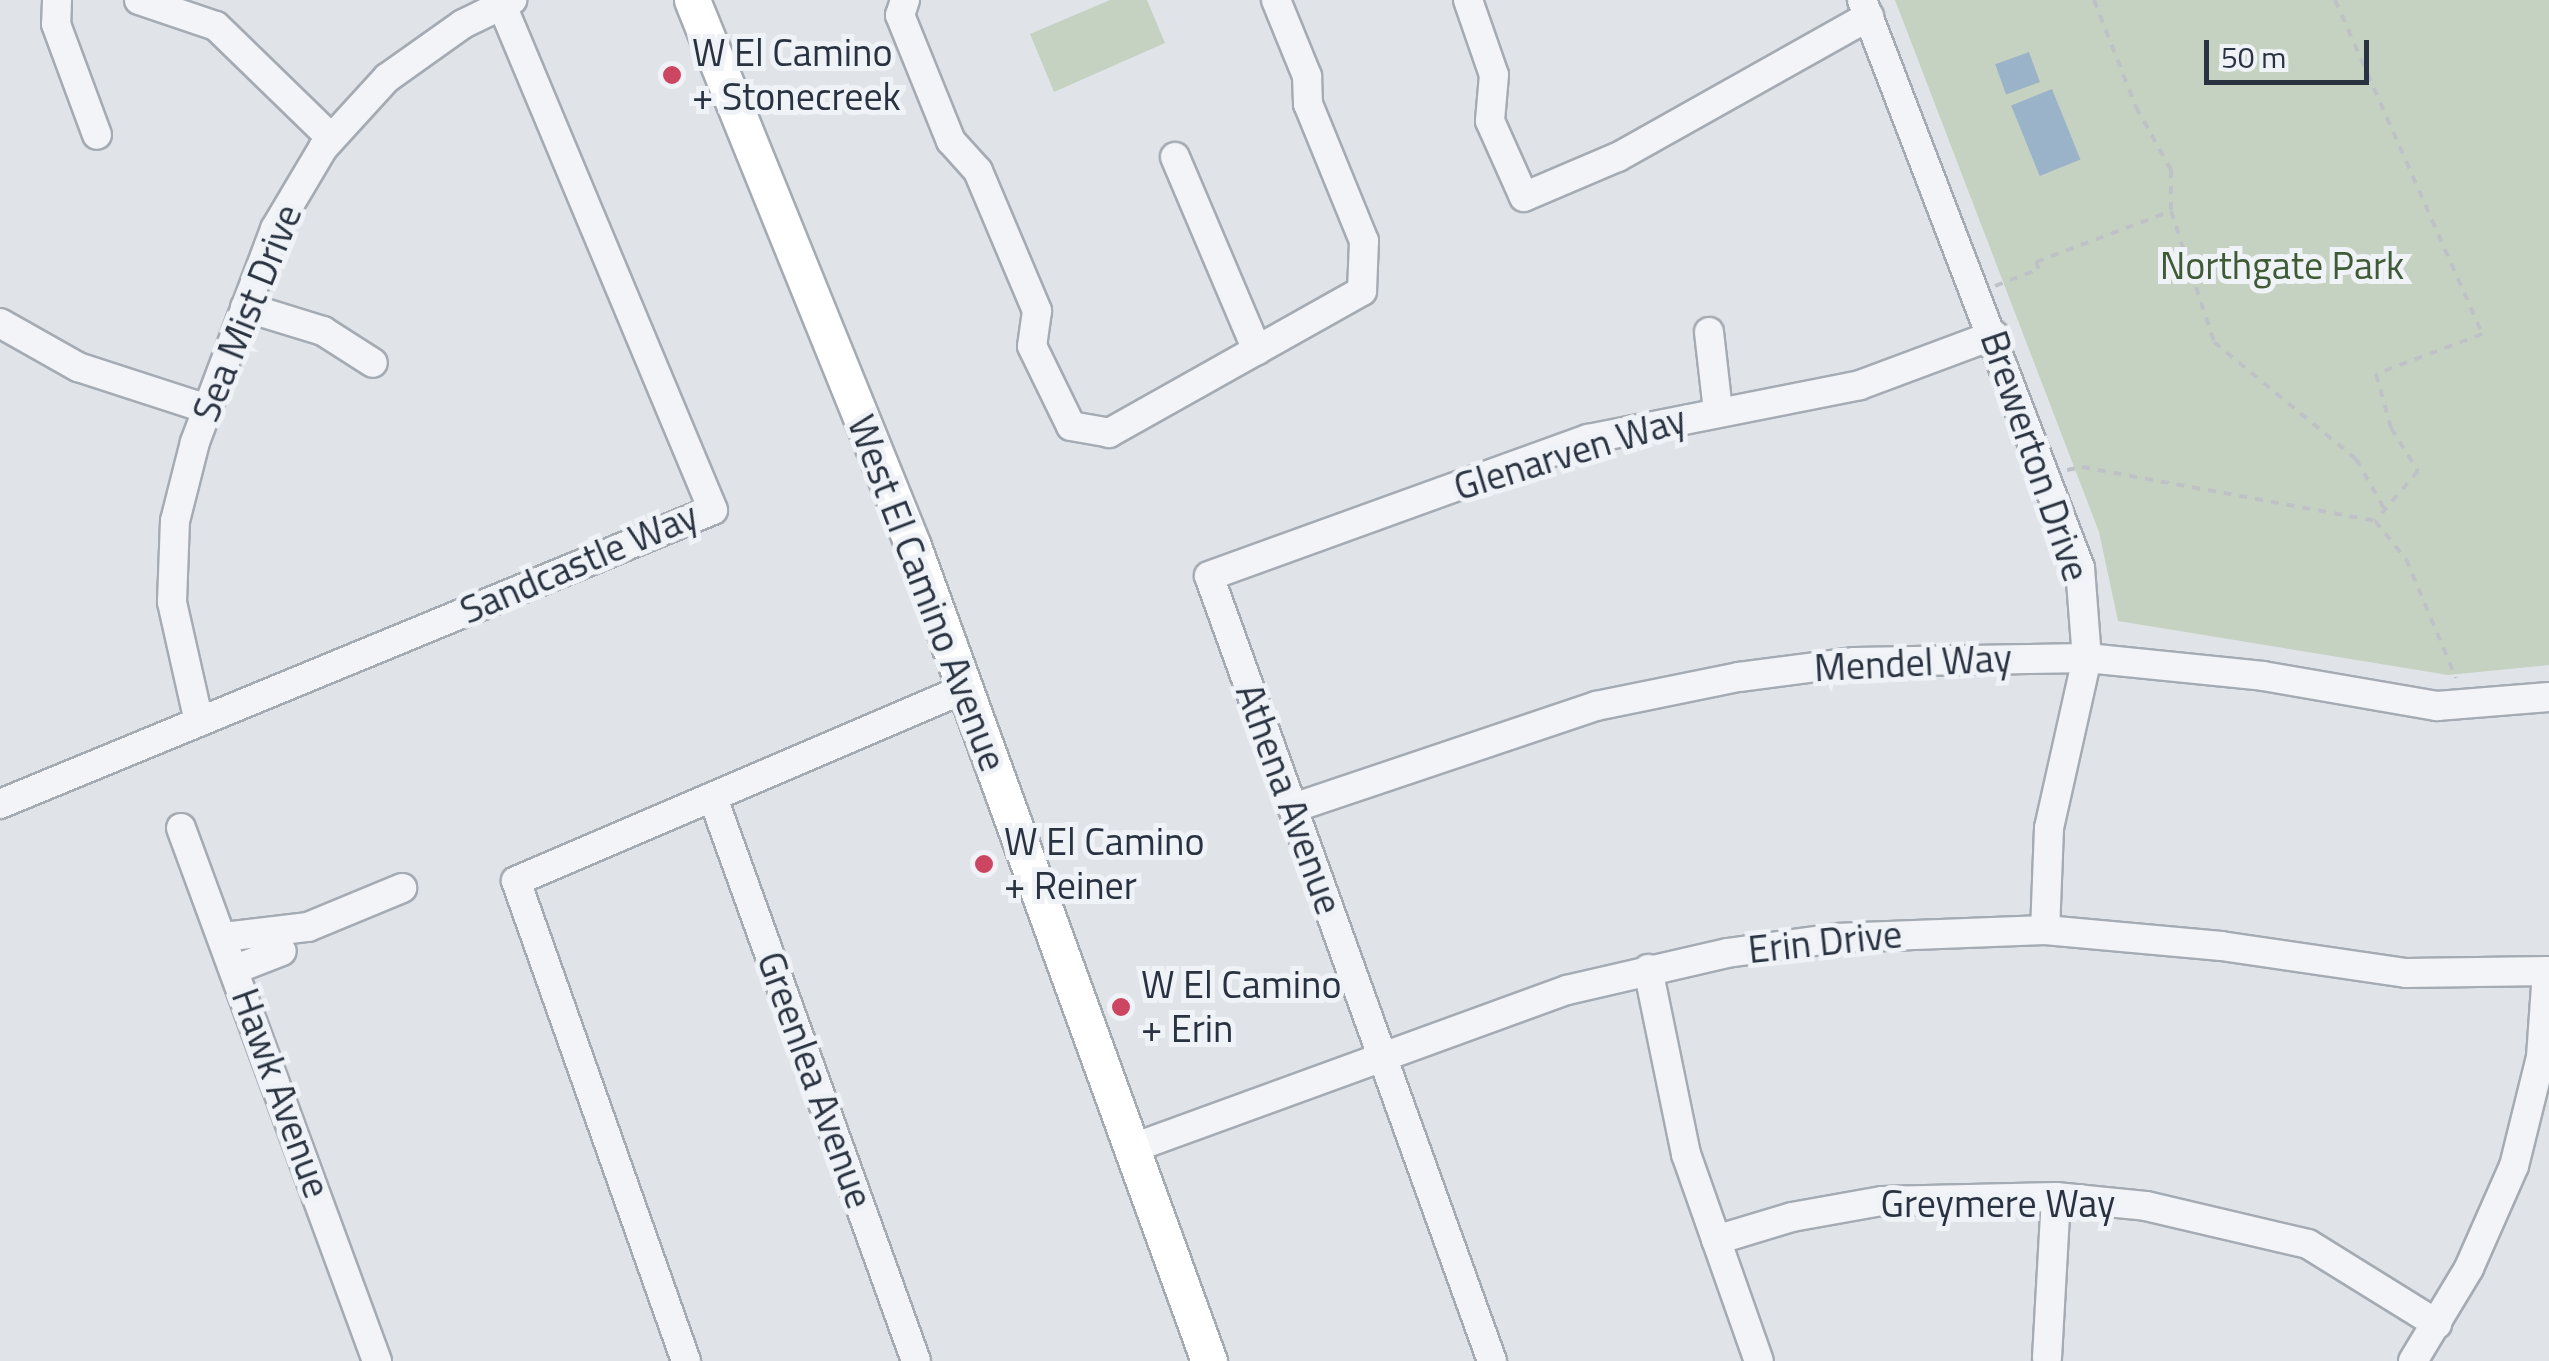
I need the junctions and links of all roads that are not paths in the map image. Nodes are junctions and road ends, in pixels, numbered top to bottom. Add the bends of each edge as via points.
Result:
1 (57, 0) edge
2 (139, 0) edge
3 (692, 0) edge
4 (905, 0) edge
5 (1276, 0) edge
6 (1468, 0) edge
7 (507, 2) edge
8 (1866, 8) edge
9 (96, 135) dead end
10 (331, 138) junction
11 (1175, 157) dead end
12 (245, 306) junction
13 (0, 322) edge
14 (1708, 332) dead end
15 (1994, 335) junction
16 (1257, 350) junction
17 (373, 363) dead end
18 (207, 409) junction
19 (1718, 411) junction
20 (1209, 576) joint
21 (2087, 658) junction
22 (966, 689) junction
23 (2549, 697) edge
24 (199, 722) junction
25 (713, 798) junction
26 (0, 804) edge
27 (1292, 808) junction
28 (180, 828) dead end
29 (402, 888) dead end
30 (2045, 930) junction
31 (224, 937) junction
32 (282, 951) dead end
33 (236, 969) junction
34 (1648, 969) junction
35 (2548, 971) edge
36 (1381, 1054) junction
37 (1130, 1148) junction
38 (2056, 1197) junction
39 (1716, 1240) junction
40 (2437, 1324) junction
41 (2047, 1358) dead end
42 (377, 1361) edge
43 (686, 1361) edge
44 (916, 1361) edge
45 (1209, 1361) edge
46 (1492, 1361) edge
47 (1759, 1361) edge
48 (2414, 1361) edge

1 - 9 street via 56,24
2 - 10 street via 216,26
3 - 22 main road, West El Camino Avenue
4 - 16 street via 900,15 950,141 978,171 1037,311 1032,346 1071,426 1109,433
5 - 16 street via 1308,76 1308,104 1364,241 1362,291
6 - 8 street via 1494,75 1490,121 1524,197 1618,156
7 - 10 street, Sea Mist Drive via 424,49
7 - 24 street, Sandcastle Way via 713,510
8 - 15 street, Brewerton Drive
10 - 12 street, Sea Mist Drive via 275,229
11 - 16 street
12 - 17 street via 323,331
12 - 18 street, Sea Mist Drive
13 - 18 street via 78,367
14 - 19 street
15 - 19 street, Glenarven Way via 1860,386
15 - 21 street, Brewerton Drive via 2080,568
18 - 24 street, Sea Mist Drive via 183,481 172,562 177,643
19 - 20 street, Glenarven Way via 1588,440
20 - 27 street, Athena Avenue
21 - 23 street, Mendel Way via 2264,676 2458,707
21 - 27 street, Mendel Way via 1855,662 1739,677 1512,730
21 - 30 street, Brewerton Drive via 2050,828
22 - 25 street
22 - 37 main road, West El Camino Avenue
24 - 26 street, Sandcastle Way
25 - 43 street via 516,881
25 - 44 street, Greenlea Avenue
27 - 36 street, Athena Avenue
28 - 31 street, Hawk Avenue
29 - 31 street via 308,927
30 - 34 street, Erin Drive via 1836,938
30 - 35 street, Erin Drive via 2406,972
31 - 33 street, Hawk Avenue
32 - 33 street
33 - 42 street, Hawk Avenue
34 - 36 street, Erin Drive via 1488,1014
34 - 39 street via 1666,1074
35 - 40 street via 2540,1056 2514,1166
36 - 37 street, Erin Drive
36 - 46 street, Athena Avenue
37 - 45 main road, West El Camino Avenue
38 - 39 street, Greymere Way via 1882,1201
38 - 40 street, Greymere Way via 2146,1206 2274,1232 2341,1260
38 - 41 street
39 - 47 street
40 - 48 street

